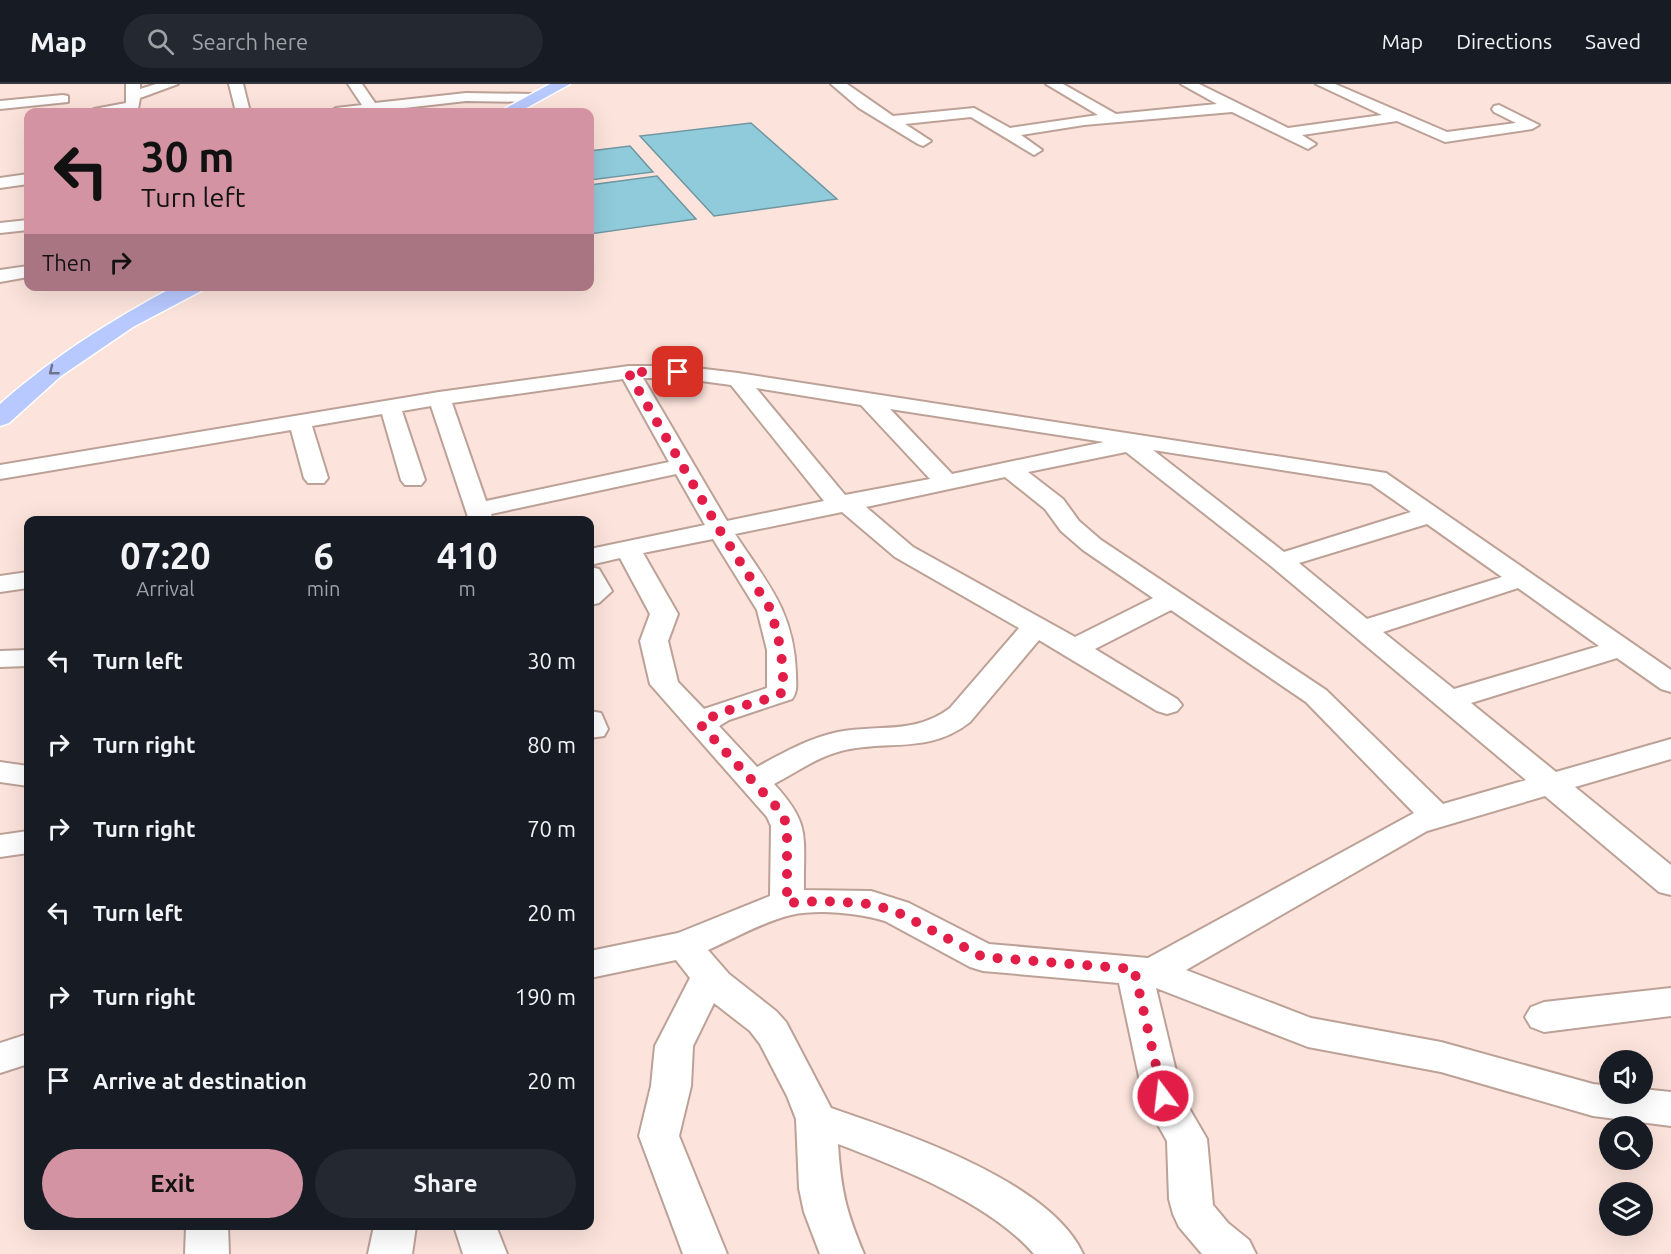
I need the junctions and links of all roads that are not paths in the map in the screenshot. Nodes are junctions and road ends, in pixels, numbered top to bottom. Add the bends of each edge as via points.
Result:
1 (171, 84) edge
2 (236, 84) edge
3 (355, 84) edge
4 (562, 84) edge
5 (838, 84) edge
6 (1053, 84) edge
7 (1188, 84) edge
8 (1323, 84) edge
9 (133, 90) edge
10 (64, 91) edge
11 (534, 98) junction
12 (0, 105) edge
13 (1234, 107) junction
14 (74, 108) edge
15 (122, 108) edge
16 (242, 108) edge
17 (371, 108) joint
18 (515, 108) edge
19 (1499, 109) dead end
20 (24, 116) edge
21 (1398, 117) junction
22 (1113, 118) junction
23 (0, 121) edge
24 (889, 121) junction
25 (1138, 132) dead end
26 (1008, 133) junction
27 (1287, 133) junction
28 (923, 141) dead end
29 (1308, 144) dead end
30 (1034, 150) dead end
31 (24, 180) edge
32 (0, 183) edge
33 (24, 195) edge
34 (0, 198) edge
35 (24, 225) edge
36 (0, 228) edge
37 (24, 257) edge
38 (0, 260) edge
39 (24, 273) edge
40 (0, 276) edge
41 (155, 291) edge
42 (183, 291) edge
43 (628, 372) junction
44 (738, 379) junction
45 (0, 390) edge
46 (440, 398) junction
47 (867, 399) junction
48 (390, 406) junction
49 (0, 418) edge
50 (300, 422) junction
51 (1126, 441) junction
52 (682, 466) junction
53 (1009, 469) junction
54 (0, 472) edge
55 (316, 478) dead end
56 (413, 480) dead end
57 (946, 482) junction
58 (842, 502) junction
59 (1432, 514) junction
60 (479, 515) edge
61 (719, 529) junction
62 (628, 549) junction
63 (594, 555) edge
64 (1280, 561) junction
65 (1521, 579) junction
66 (24, 581) edge
67 (0, 584) edge
68 (1171, 600) junction
69 (1036, 626) junction
70 (1363, 629) junction
71 (1074, 648) junction
72 (1622, 648) junction
73 (24, 658) edge
74 (0, 659) edge
75 (1671, 683) edge
76 (1448, 700) junction
77 (1167, 705) dead end
78 (700, 724) junction
79 (1671, 749) edge
80 (0, 772) edge
81 (24, 775) edge
82 (753, 782) junction
83 (1547, 783) junction
84 (1436, 816) junction
85 (24, 843) edge
86 (0, 846) edge
87 (1671, 883) edge
88 (787, 903) junction
89 (684, 945) junction
90 (594, 963) edge
91 (1143, 971) junction
92 (709, 976) junction
93 (1671, 1002) edge
94 (1544, 1017) dead end
95 (24, 1050) edge
96 (0, 1058) edge
97 (1671, 1109) edge
98 (816, 1119) junction
99 (207, 1230) edge
100 (394, 1230) edge
101 (476, 1230) edge
102 (207, 1254) edge
103 (390, 1254) edge
104 (484, 1254) edge
105 (705, 1254) edge
106 (842, 1254) edge
107 (1060, 1254) edge
108 (1234, 1254) edge

1 - 9 street
2 - 16 street
3 - 17 street
4 - 11 main road
5 - 24 street
6 - 22 street
7 - 13 street
8 - 21 street
9 - 15 street via 134,106
10 - 12 street
10 - 14 street via 66,105
11 - 17 street via 480,96
11 - 18 main road
13 - 22 street
13 - 27 street
19 - 21 street via 1532,125 1448,137
20 - 23 street
21 - 27 street
22 - 25 street
22 - 26 street
24 - 26 street via 971,111
24 - 28 street
26 - 30 street
27 - 29 street
31 - 32 street
33 - 34 street
35 - 36 street
37 - 38 street
39 - 40 street
41 - 45 main road via 16,374
42 -> 49 main road via 124,322 70,359
43 - 44 street via 678,372
43 - 46 street
43 - 52 street
44 - 47 street
44 - 58 street via 794,451
46 - 48 street
46 - 60 street
47 - 51 street
47 - 57 street
48 - 50 street
48 - 56 street
50 - 54 street
50 - 55 street
51 - 53 street
51 - 59 street via 1366,474 1383,480
51 - 64 street
52 - 60 street
52 - 61 street
53 - 57 street
53 - 68 street via 1054,504 1070,526 1092,545
57 - 58 street
58 - 61 street
58 - 69 street via 904,552
59 - 64 street
59 - 65 street
61 - 62 street
61 - 78 street via 771,610 781,650 784,691 719,713
62 - 63 street
62 - 78 street via 664,614 654,641 664,684
64 - 70 street
65 - 70 street
65 - 72 street
66 - 67 street
68 - 71 street
68 - 84 street via 1316,696
69 - 71 street
69 - 82 street via 949,724 922,734 828,745
70 - 76 street
71 - 77 street
72 - 75 street
72 - 76 street
73 - 74 street
76 - 83 street
78 - 82 street
79 - 83 street
80 - 81 street
82 - 88 street via 782,813 787,826
83 - 84 street
83 - 87 street
84 - 91 street via 1406,827
85 - 86 street
88 - 89 street
88 - 91 street via 871,904 897,912 983,957
89 - 90 street
89 - 92 street
91 - 97 street via 1308,1032 1441,1057 1593,1100
91 - 108 street via 1158,1080 1164,1100 1186,1139 1194,1214 1200,1225
92 - 98 street via 773,1033
92 - 105 street via 674,1046 671,1086 659,1136
93 - 94 street
95 - 96 street
98 - 106 street via 820,1188
98 - 107 street via 909,1153 1002,1201 1032,1221
99 - 102 street
100 - 103 street
101 - 104 street

